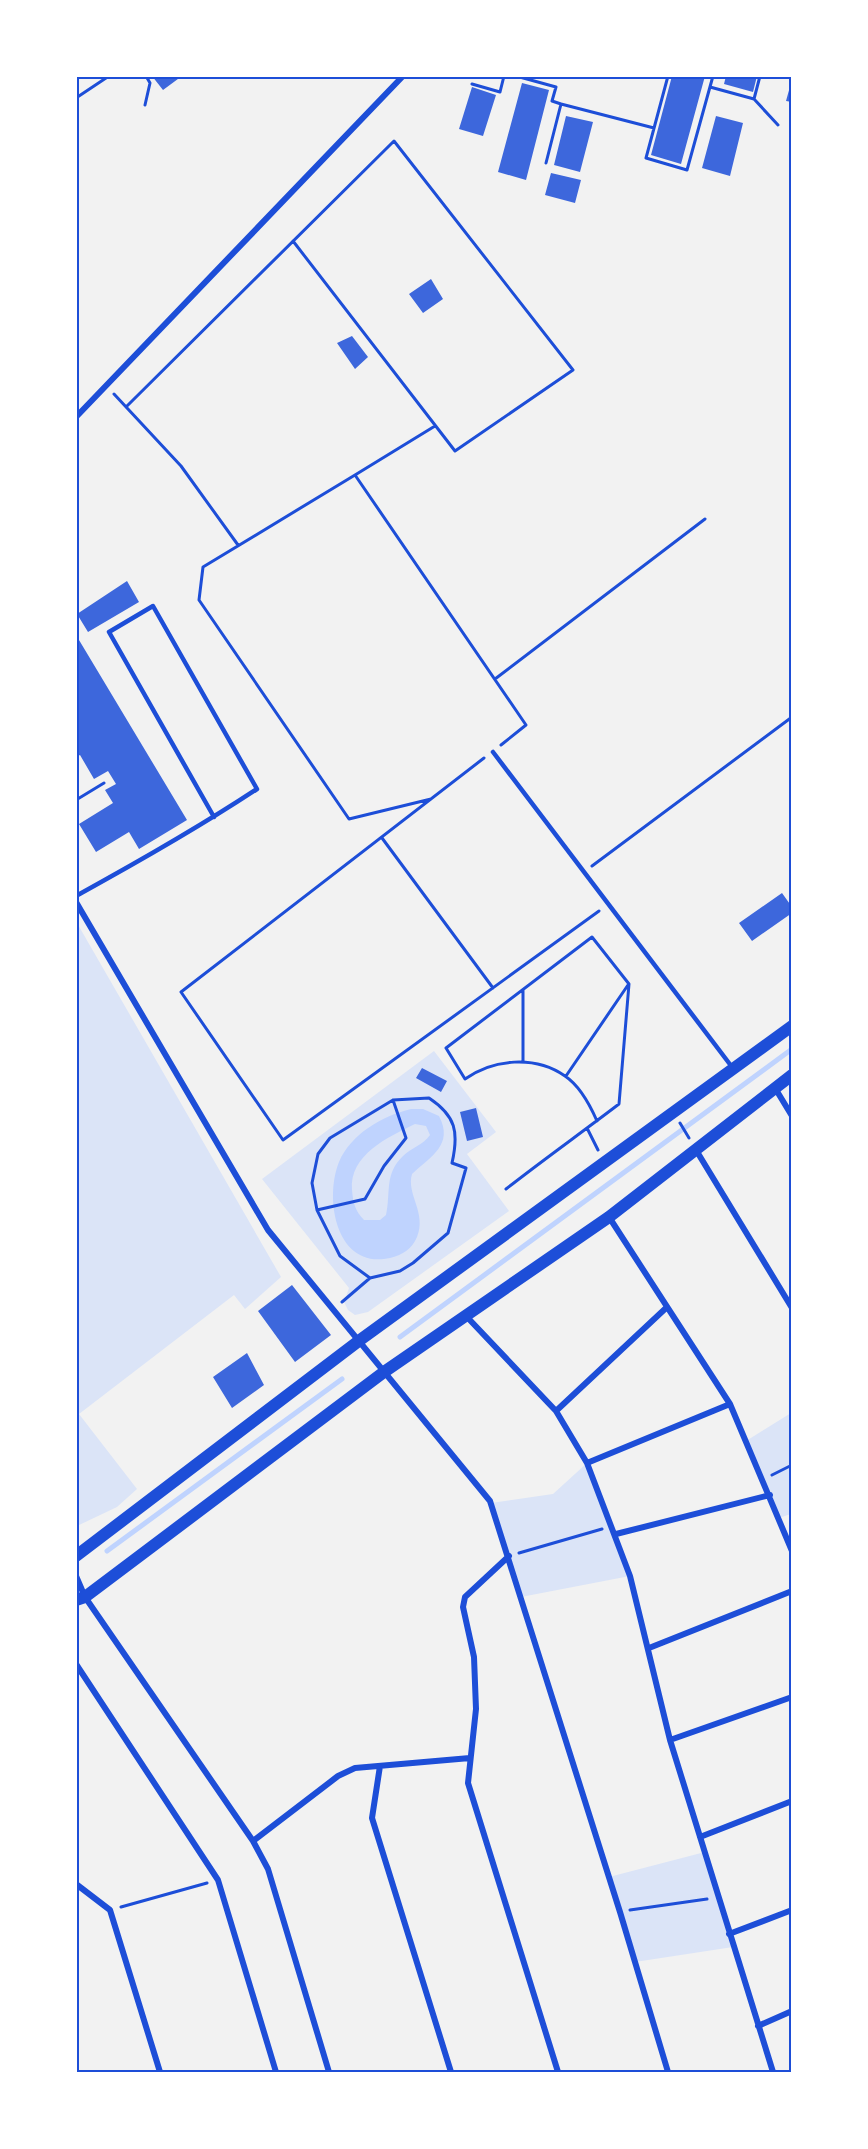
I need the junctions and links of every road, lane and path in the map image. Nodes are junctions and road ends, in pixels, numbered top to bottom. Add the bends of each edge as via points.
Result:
1 (109, 76) edge
2 (146, 76) edge
3 (403, 76) edge
4 (504, 76) edge
5 (516, 76) edge
6 (668, 76) edge
7 (712, 76) edge
8 (760, 76) edge
9 (472, 84) dead end
10 (710, 87) junction
11 (76, 98) edge
12 (754, 99) junction
13 (561, 104) junction
14 (145, 105) dead end
15 (778, 125) dead end
16 (654, 128) junction
17 (546, 163) dead end
18 (293, 241) junction
19 (105, 386) junction
20 (127, 406) junction
21 (76, 417) edge
22 (435, 426) junction
23 (355, 475) junction
24 (705, 519) dead end
25 (238, 545) junction
26 (495, 678) junction
27 (792, 717) edge
28 (493, 752) junction
29 (104, 783) dead end
30 (433, 799) junction
31 (76, 800) edge
32 (214, 817) junction
33 (382, 838) junction
34 (584, 872) junction
35 (76, 897) edge
36 (76, 902) edge
37 (608, 905) junction
38 (629, 984) junction
39 (493, 988) junction
40 (523, 990) junction
41 (792, 1026) edge
42 (523, 1062) junction
43 (733, 1068) junction
44 (792, 1075) edge
45 (566, 1076) junction
46 (774, 1087) junction
47 (393, 1100) junction
48 (792, 1116) edge
49 (597, 1121) junction
50 (681, 1125) dead end
51 (587, 1128) junction
52 (695, 1147) junction
53 (603, 1161) junction
54 (506, 1190) dead end
55 (316, 1210) junction
56 (609, 1217) junction
57 (370, 1278) junction
58 (666, 1308) junction
59 (792, 1308) edge
60 (334, 1309) junction
61 (467, 1317) junction
62 (360, 1340) junction
63 (384, 1372) junction
64 (730, 1404) junction
65 (556, 1411) junction
66 (587, 1463) junction
67 (792, 1465) edge
68 (763, 1479) junction
69 (770, 1495) junction
70 (612, 1526) junction
71 (616, 1534) junction
72 (792, 1551) edge
73 (76, 1556) edge
74 (509, 1556) junction
75 (76, 1576) edge
76 (792, 1591) edge
77 (81, 1599) edge
78 (649, 1648) junction
79 (76, 1664) edge
80 (792, 1697) edge
81 (670, 1740) junction
82 (470, 1758) junction
83 (380, 1766) junction
84 (792, 1801) edge
85 (700, 1837) junction
86 (253, 1841) junction
87 (218, 1880) junction
88 (76, 1884) edge
89 (717, 1897) junction
90 (110, 1910) junction
91 (792, 1910) edge
92 (620, 1912) junction
93 (729, 1934) junction
94 (792, 2011) edge
95 (758, 2026) junction
96 (160, 2073) edge
97 (276, 2073) edge
98 (328, 2073) edge
99 (452, 2073) edge
100 (558, 2073) edge
101 (668, 2073) edge
102 (773, 2073) edge

1 - 11 path
2 - 14 path via 150,83
3 - 19 street
4 - 9 path via 500,92
5 - 13 path via 556,87 552,101
6 - 16 path
7 - 10 path
8 - 12 path
10 - 12 path
10 - 16 path via 687,170 646,158
12 - 15 path
13 - 16 path
13 - 17 path
18 - 20 path
18 - 22 path
18 - 22 path via 394,141 573,370 454,451
19 - 20 path
19 - 21 street
20 - 25 path via 181,466
22 - 23 path
23 - 25 path
23 - 26 path
24 - 26 path
25 - 30 path via 203,567 199,600 349,819
26 - 28 path via 526,725
27 - 34 path
28 - 30 path
28 - 34 lane
29 - 31 path
30 - 33 path
32 - 32 lane via 257,789 153,606 109,632
32 - 35 lane
33 - 39 path
33 - 39 path via 181,992 283,1140
34 - 37 lane
36 - 60 street via 268,1230
37 - 39 path
37 - 43 lane
38 - 40 path via 592,938
38 - 45 path
38 - 49 path via 619,1104
40 - 42 path
40 - 42 path via 446,1048 465,1079 495,1064
41 - 43 main road
42 - 45 path
43 - 53 main road
44 - 46 main road
45 - 49 path
46 - 48 street
46 - 52 main road
47 - 55 path via 330,1138 322,1147 312,1183
47 - 55 path via 406,1133 405,1142 384,1166 364,1199
47 - 57 path via 429,1098 445,1108 456,1136 452,1163 466,1168 448,1233 413,1263 392,1274
49 - 51 path
50 - 52 path
51 - 53 path
51 - 54 path
52 - 56 main road
52 - 59 street
53 - 62 main road
55 - 57 path via 340,1256
56 - 58 street
56 - 61 main road
57 - 60 path
58 - 64 street
58 - 65 street
60 - 62 street
61 - 63 main road
61 - 65 street
62 - 63 street
62 - 73 main road
63 - 74 street via 490,1501
63 - 77 main road
64 - 66 street
64 - 68 street
65 - 66 street
66 - 70 street
67 - 68 path
68 - 69 street
69 - 71 street
69 - 72 street
70 - 71 street
70 - 74 path
71 - 78 street
74 - 82 street via 465,1597 463,1607 474,1656 476,1709
74 - 92 street
75 - 77 street
76 - 78 street
77 - 86 street
78 - 81 street
79 - 87 street
80 - 81 street
81 - 85 street
82 - 83 street
82 - 100 street via 468,1783
83 - 86 street via 355,1768 338,1776
83 - 99 street via 372,1818
84 - 85 street
85 - 89 street
86 - 98 street via 268,1869
87 - 90 path
87 - 97 street
88 - 90 street
89 - 92 path
89 - 93 street
90 - 96 street
91 - 93 street
92 - 101 street
93 - 95 street
94 - 95 street
95 - 102 street

